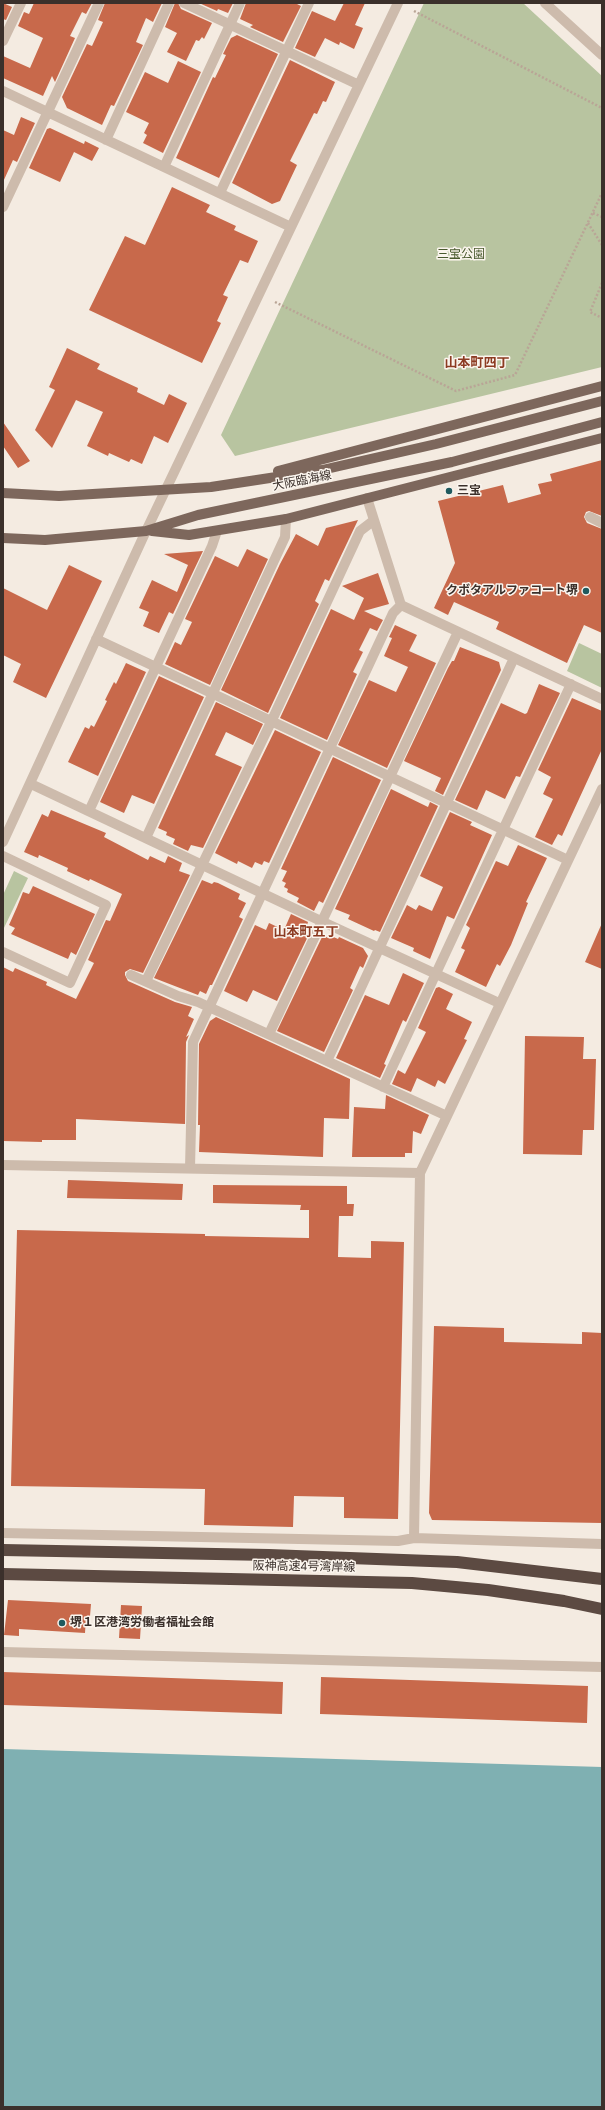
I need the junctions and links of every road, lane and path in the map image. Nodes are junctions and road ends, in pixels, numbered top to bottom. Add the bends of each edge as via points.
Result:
1 (21, 3) edge
2 (99, 3) edge
3 (170, 3) edge
4 (184, 3) edge
5 (240, 3) edge
6 (309, 3) edge
7 (398, 3) edge
8 (545, 3) edge
9 (414, 12) dead end
10 (230, 24) junction
11 (3, 41) edge
12 (286, 51) junction
13 (602, 55) edge
14 (359, 84) junction
15 (3, 92) edge
16 (602, 108) edge
17 (48, 112) junction
18 (106, 140) junction
19 (164, 167) junction
20 (220, 193) junction
21 (602, 193) edge
22 (3, 208) edge
23 (593, 213) junction
24 (602, 217) edge
25 (588, 223) junction
26 (291, 227) junction
27 (602, 246) edge
28 (602, 283) edge
29 (275, 302) dead end
30 (602, 318) edge
31 (602, 386) edge
32 (602, 401) edge
33 (602, 422) edge
34 (602, 438) edge
35 (241, 482) junction
36 (165, 490) junction
37 (3, 493) edge
38 (367, 498) junction
39 (590, 517) dead end
40 (286, 519) junction
41 (373, 521) junction
42 (602, 523) edge
43 (146, 531) junction
44 (217, 531) junction
45 (3, 538) edge
46 (401, 605) junction
47 (458, 632) junction
48 (96, 639) junction
49 (514, 658) junction
50 (156, 667) junction
51 (571, 684) junction
52 (214, 693) junction
53 (602, 699) edge
54 (272, 720) junction
55 (331, 748) junction
56 (390, 776) junction
57 (31, 784) junction
58 (602, 789) edge
59 (446, 803) junction
60 (88, 811) junction
61 (503, 830) junction
62 (146, 838) junction
63 (3, 842) edge
64 (3, 856) edge
65 (568, 860) junction
66 (203, 865) junction
67 (263, 894) junction
68 (323, 922) junction
69 (380, 948) junction
70 (3, 952) edge
71 (132, 975) dead end
72 (435, 975) junction
73 (146, 981) junction
74 (499, 1003) junction
75 (209, 1007) junction
76 (269, 1034) junction
77 (327, 1061) junction
78 (383, 1086) junction
79 (447, 1116) junction
80 (3, 1165) edge
81 (190, 1168) junction
82 (420, 1174) junction
83 (3, 1532) edge
84 (414, 1538) junction
85 (602, 1544) edge
86 (3, 1550) edge
87 (3, 1574) edge
88 (602, 1579) edge
89 (602, 1609) edge
90 (3, 1652) edge
91 (602, 1667) edge

1 - 11 street
2 - 17 street
3 - 18 street
4 - 10 street
5 - 10 street
6 - 12 street
7 - 14 street
8 - 13 street
9 - 16 path
10 - 12 street
10 - 19 street
12 - 14 street
12 - 20 street
14 - 26 street
15 - 17 street
17 - 18 street
17 - 22 street
18 - 19 street
19 - 20 street
20 - 26 street
21 - 23 path
23 - 24 path
23 - 25 path
25 - 27 path
25 - 29 path via 515,374 456,391
26 - 36 street
28 - 30 path via 590,312
31 - 35 main road
32 - 35 main road, 大阪臨海線 via 397,454 322,470
33 - 43 main road, 大阪臨海線 via 452,462 198,515
34 - 38 main road
35 - 36 main road, 大阪臨海線
36 - 37 main road, 大阪臨海線 via 59,496
36 - 43 street
38 - 40 main road
38 - 41 street
39 - 42 street
40 - 44 main road
40 - 52 street via 285,537
41 - 46 street
41 - 54 street via 360,531
43 - 44 main road via 189,535
43 - 45 main road, 大阪臨海線 via 45,540
43 - 48 street
44 - 50 street
46 - 47 street
46 - 55 street via 393,613
47 - 49 street
47 - 56 street
48 - 50 street
48 - 57 street
49 - 51 street
49 - 59 street
50 - 52 street
50 - 60 street
51 - 53 street
51 - 61 street
52 - 54 street
52 - 62 street
54 - 55 street
54 - 66 street
55 - 56 street
55 - 67 street
56 - 59 street
56 - 68 street
57 - 60 street
57 - 63 street
58 - 65 street
59 - 61 street
59 - 69 street
60 - 62 street
61 - 65 street
61 - 72 street
62 - 66 street
64 - 70 street via 106,905 70,983
65 - 74 street
66 - 67 street
66 - 73 street
67 - 68 street
67 - 75 street
68 - 69 street
68 - 76 street
69 - 72 street
69 - 77 street
71 - 73 street
72 - 74 street
72 - 78 street
73 - 75 street
74 - 79 street
75 - 76 street
75 - 81 street via 192,1042
76 - 77 street
77 - 78 street
78 - 79 street
79 - 82 street
80 - 81 street
81 - 82 street
82 - 84 street
83 - 84 street via 398,1541
84 - 85 street
86 - 88 highway, 阪神高速4号湾岸線 via 269,1555 457,1562
87 - 89 highway, 阪神高速4号湾岸線 via 412,1583 488,1590
90 - 91 street

